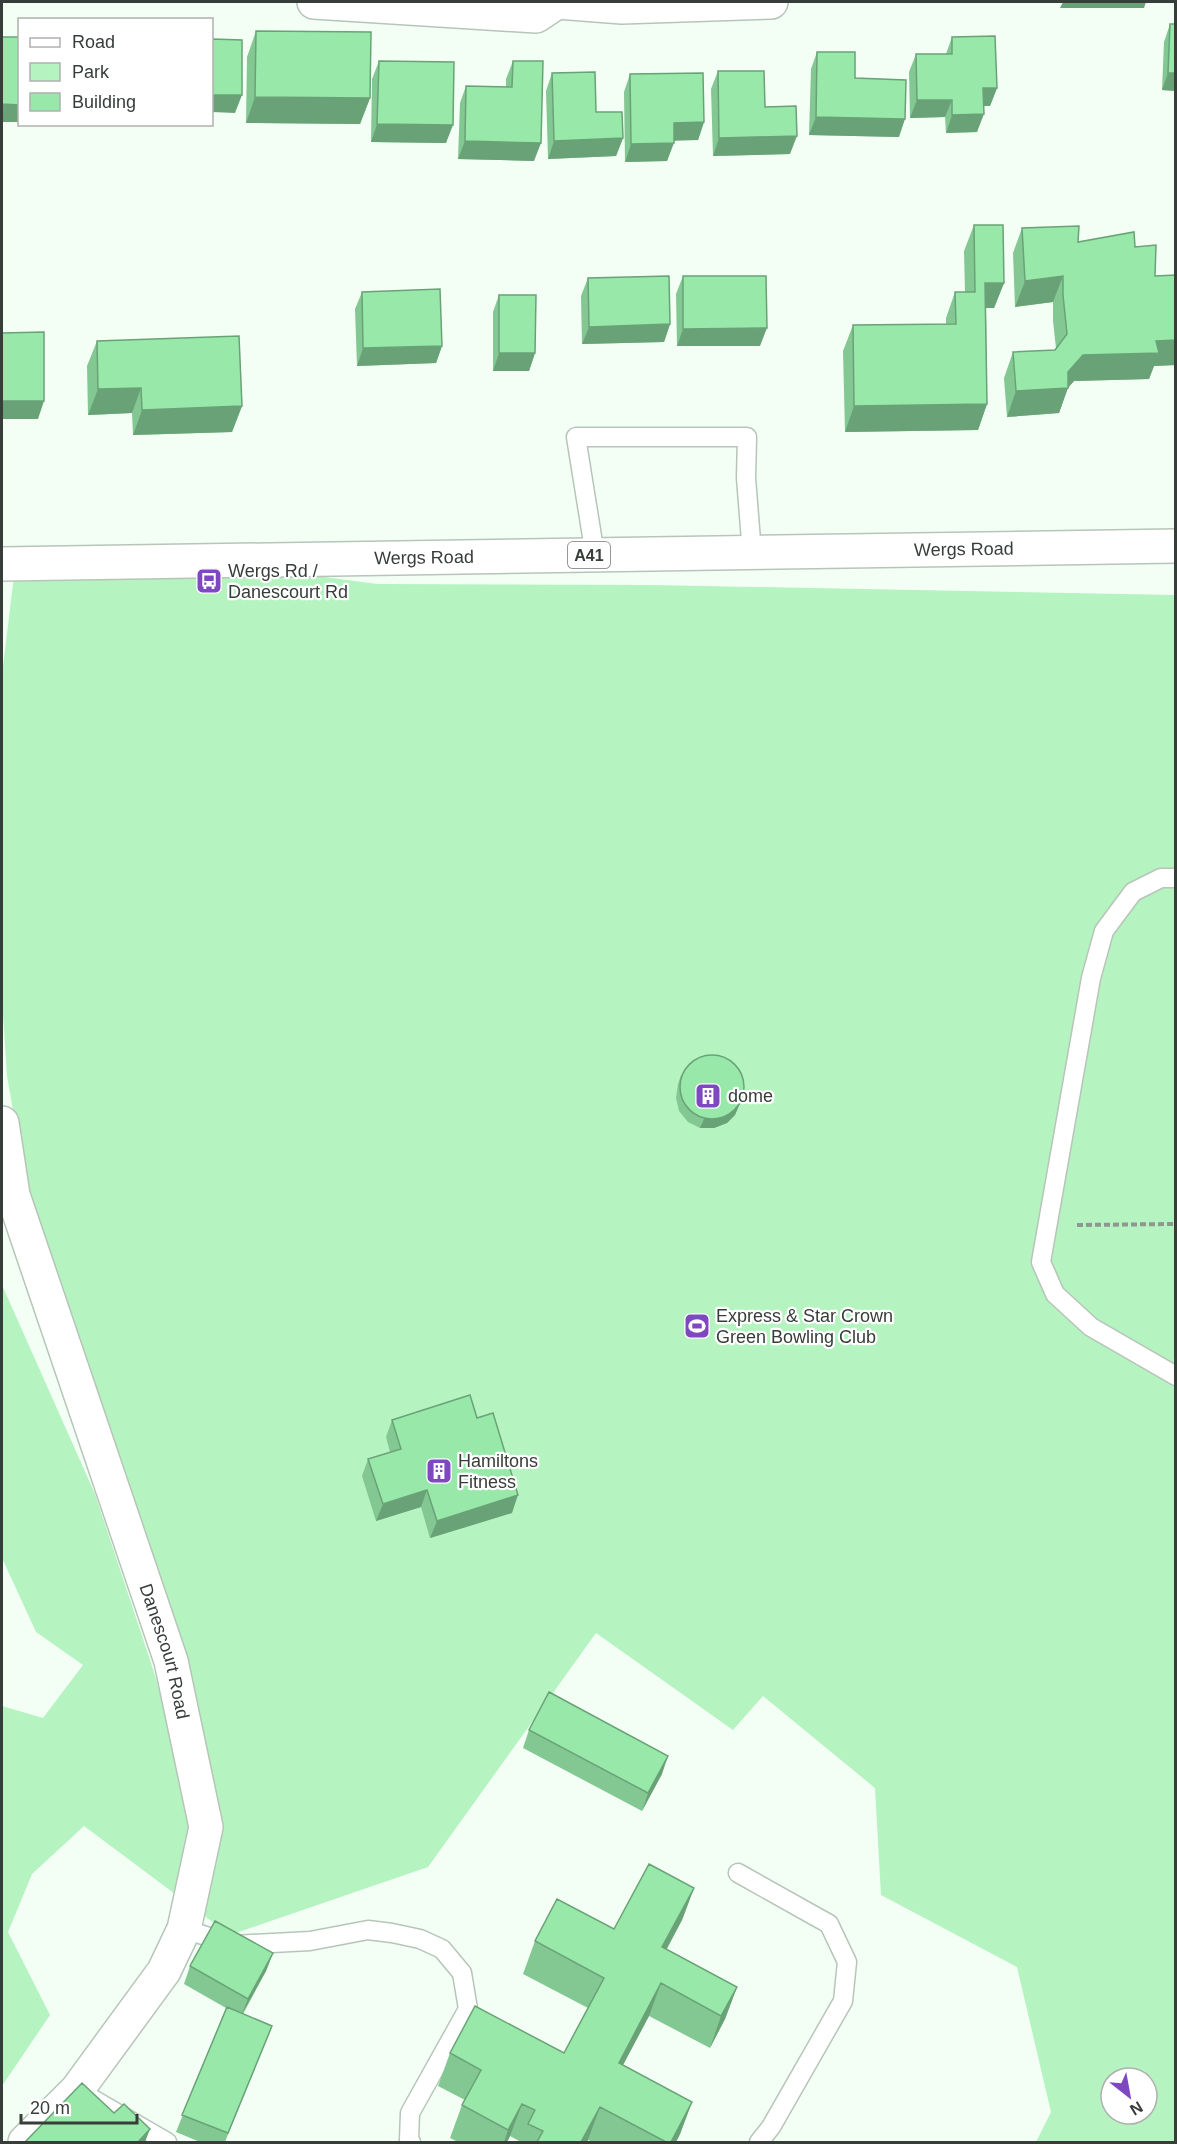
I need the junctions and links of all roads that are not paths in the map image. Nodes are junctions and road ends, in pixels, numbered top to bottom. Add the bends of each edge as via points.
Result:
1 (314, 2) edge
2 (557, 2) edge
3 (772, 2) edge
4 (1176, 546) edge
5 (752, 553) junction
6 (594, 555) junction
7 (2, 564) edge
8 (1176, 878) edge
9 (2, 1123) edge
10 (1176, 1376) edge
11 (738, 1873) dead end
12 (183, 1929) junction
13 (77, 2090) junction
14 (25, 2142) edge
15 (168, 2142) edge
16 (411, 2142) edge
17 (759, 2142) edge

1 - 2 main road via 536,16
2 - 3 main road via 622,7
4 - 5 main road, Wergs Road / A41
5 - 6 main road, Wergs Road / A41
5 - 6 lane via 747,437 576,437
6 - 7 main road, Wergs Road / A41
8 - 10 lane via 1161,878 1133,892 1104,931 1091,978 1041,1262 1055,1294 1091,1327
9 - 12 main road, Danescourt Road via 13,1195 171,1661 206,1827
11 - 17 lane via 830,1924 847,1962 843,2001
12 - 13 main road, Danescourt Road via 164,1971
12 - 16 lane via 234,1946 310,1941 368,1930 420,1939 442,1949 462,1972 468,2009 410,2113
13 - 14 main road, Danescourt Road
13 - 15 lane

